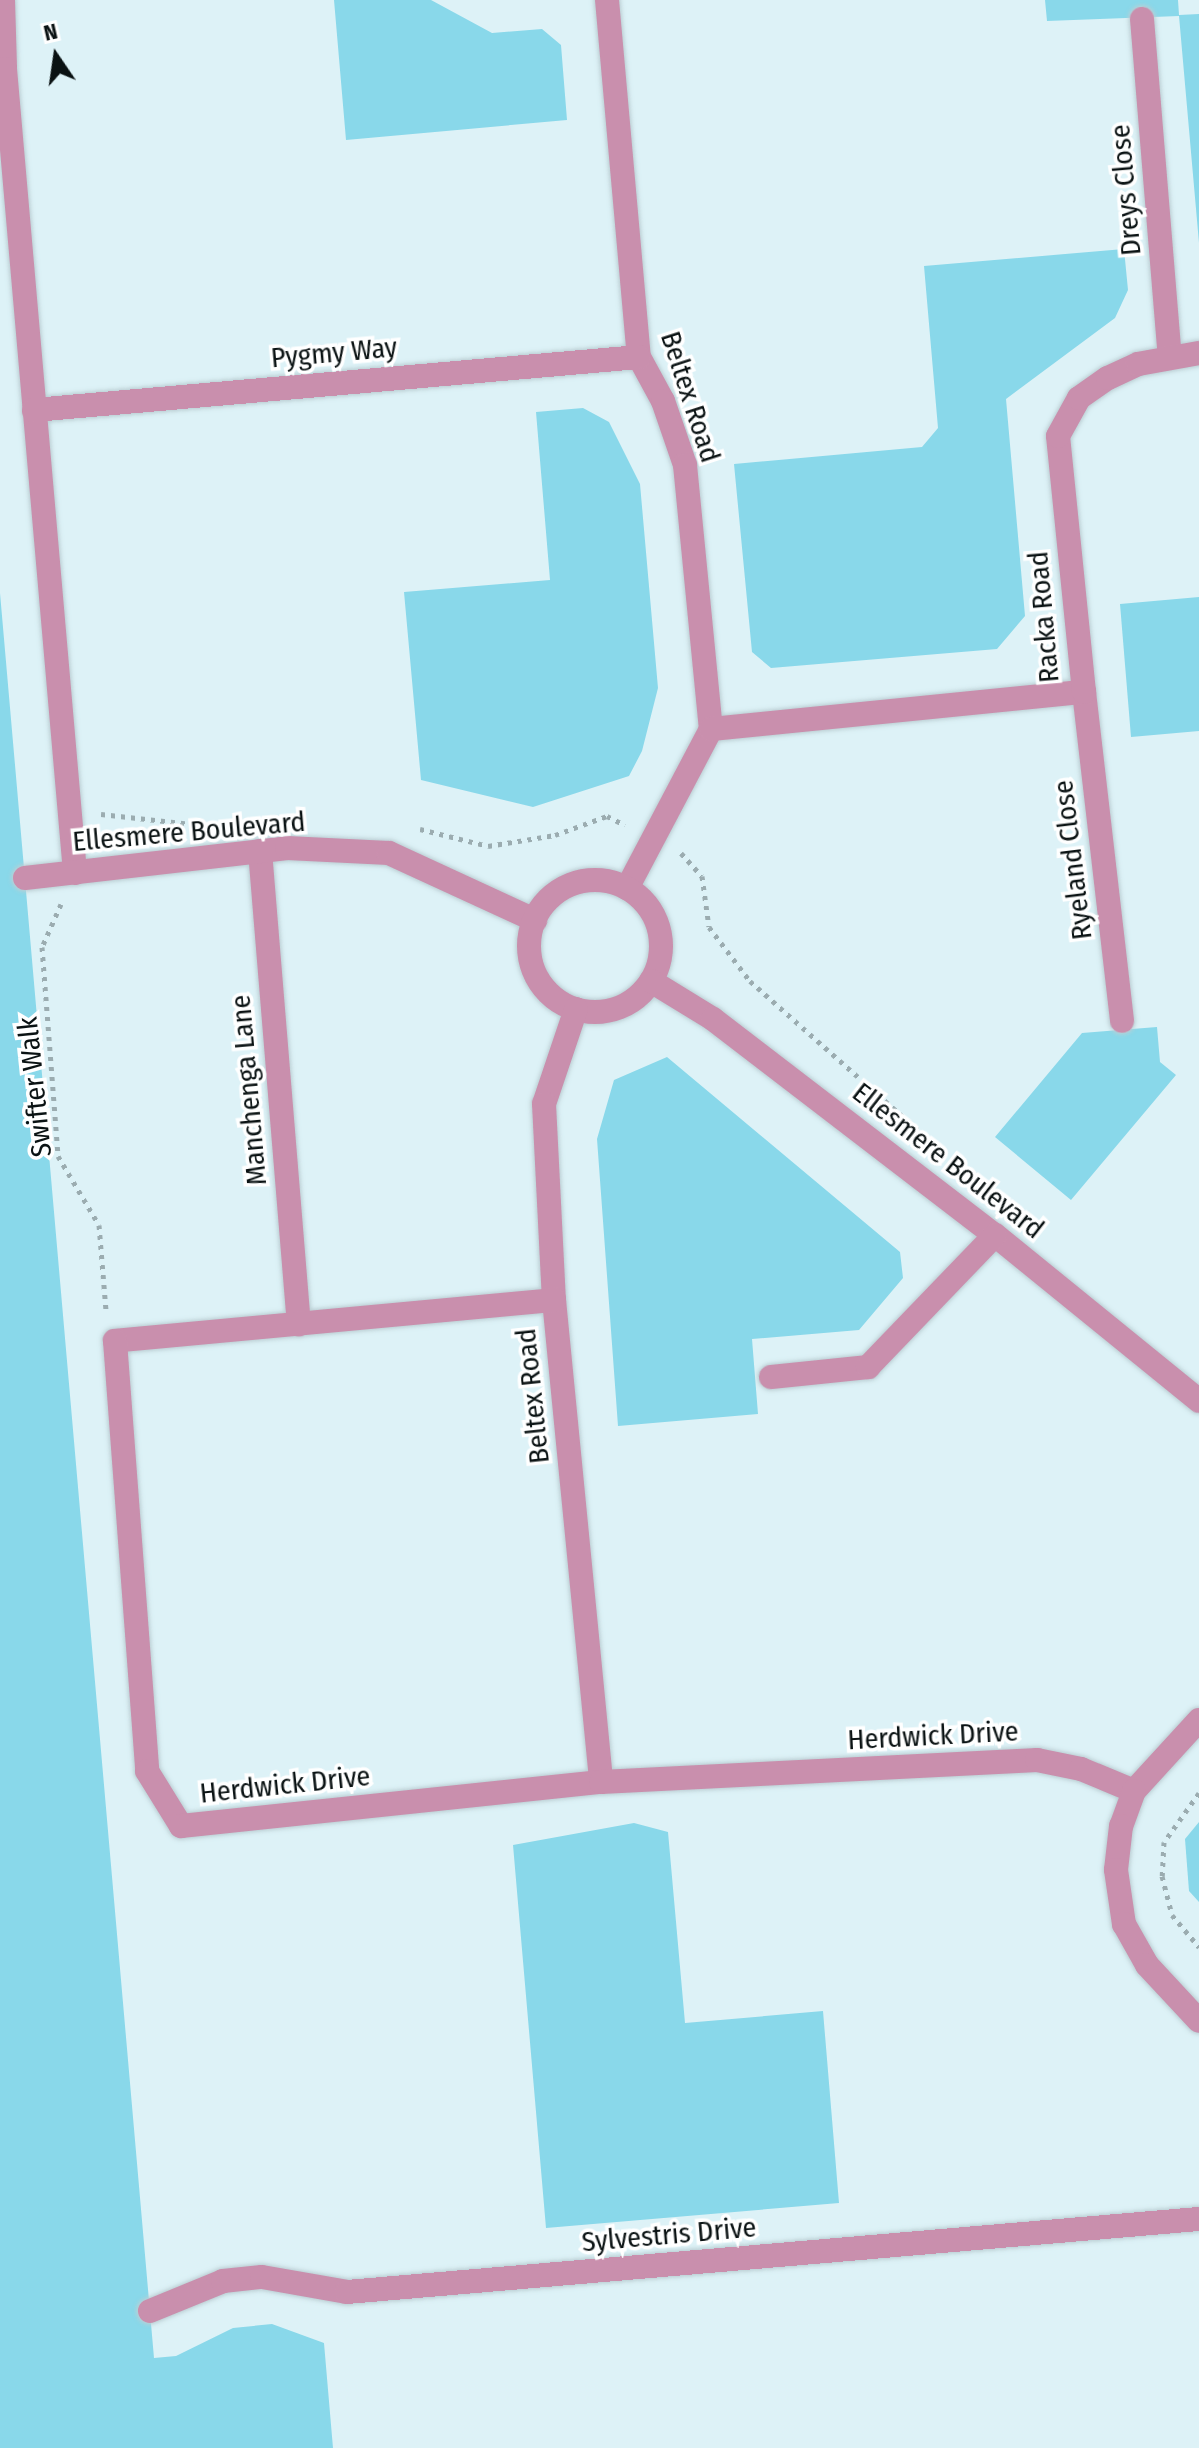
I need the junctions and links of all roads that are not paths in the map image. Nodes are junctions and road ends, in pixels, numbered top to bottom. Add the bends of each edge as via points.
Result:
1 (3, 0) edge
2 (607, 0) edge
3 (1142, 19) dead end
4 (1199, 353) edge
5 (1170, 356) junction
6 (639, 357) junction
7 (34, 410) junction
8 (1084, 692) junction
9 (711, 729) junction
10 (260, 851) junction
11 (75, 873) junction
12 (25, 878) dead end
13 (627, 888) junction
14 (535, 920) junction
15 (654, 977) junction
16 (576, 1009) junction
17 (1122, 1021) dead end
18 (995, 1235) junction
19 (554, 1300) junction
20 (299, 1324) junction
21 (771, 1377) dead end
22 (1199, 1401) edge
23 (1199, 1720) edge
24 (601, 1782) junction
25 (1134, 1791) junction
26 (1199, 2021) edge
27 (1199, 2219) edge
28 (150, 2311) dead end

1 - 7 street
2 - 6 street, Beltex Road
3 - 5 street, Dreys Close
4 - 5 street, Racka Road
5 - 8 street, Racka Road via 1108,378 1079,398 1058,436
6 - 7 street, Pygmy Way
6 - 9 street, Beltex Road via 663,401 685,465
7 - 11 street
8 - 9 street, Racka Road
8 - 17 street, Ryeland Close
9 - 13 street
10 - 11 street, Ellesmere Boulevard
10 - 14 street, Ellesmere Boulevard via 389,853
10 - 20 street, Manchenga Lane
11 - 12 street, Ellesmere Boulevard
13 - 14 street via 583,881 561,890
13 - 15 street via 647,905 659,926 662,950
14 - 16 street via 529,948 533,969 544,989
15 - 16 street via 625,1005 604,1012
15 - 18 street, Ellesmere Boulevard
16 - 19 street, Beltex Road via 544,1104
18 - 21 street via 868,1367
18 - 22 street, Ellesmere Boulevard
19 - 20 street
19 - 24 street, Beltex Road
20 - 24 street, Herdwick Drive via 115,1341 147,1771 181,1826
23 - 25 street
24 - 25 street, Herdwick Drive via 1037,1760 1081,1769
25 - 26 street via 1121,1826 1116,1870 1124,1924 1147,1965
27 - 28 street, Sylvestris Drive via 347,2292 262,2277 223,2281

